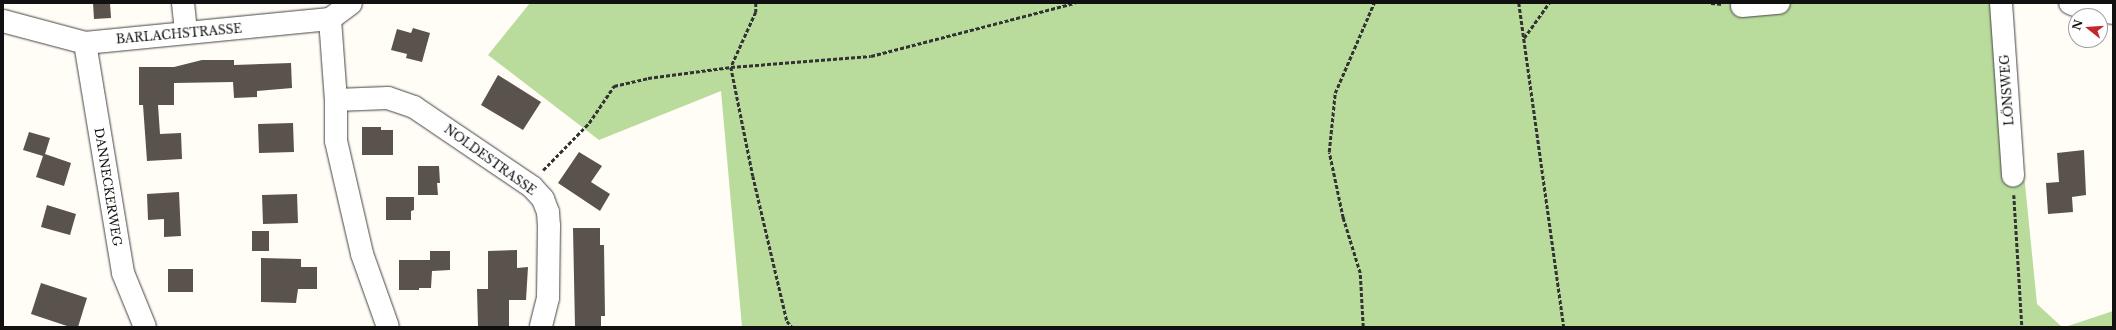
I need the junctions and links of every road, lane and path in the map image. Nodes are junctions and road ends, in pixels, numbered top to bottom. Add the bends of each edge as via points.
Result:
1 (183, 3) edge
2 (352, 3) edge
3 (756, 3) edge
4 (1074, 3) edge
5 (1374, 3) edge
6 (1519, 3) edge
7 (1549, 3) edge
8 (1780, 3) edge
9 (2001, 3) edge
10 (2070, 3) edge
11 (1742, 6) dead end
12 (2113, 13) edge
13 (330, 19) junction
14 (3, 21) edge
15 (186, 33) junction
16 (1524, 39) junction
17 (85, 43) junction
18 (731, 68) junction
19 (336, 100) junction
20 (2013, 176) joint
21 (532, 187) junction
22 (145, 327) edge
23 (388, 327) edge
24 (541, 327) edge
25 (792, 327) edge
26 (1362, 327) edge
27 (1564, 327) edge
28 (2022, 327) edge

1 - 15 street
2 - 13 street
3 - 18 path via 756,12
4 - 18 path via 870,56
5 - 26 path via 1335,93 1330,152 1343,218 1360,273
6 - 16 path
7 - 16 path
8 - 11 street
9 - 20 street, LÖNSWEG
10 - 12 street via 2085,9
13 - 15 street, BARLACHSTRASSE
13 - 19 street
14 - 17 street, BARLACHSTRASSE
15 - 17 street, BARLACHSTRASSE
16 - 27 path
17 - 22 street, DANNECKERWEG via 122,273
18 - 21 path via 648,78 614,86 589,123 539,174
18 - 25 path via 787,321
19 - 21 street, NOLDESTRASSE via 388,98 414,107
19 - 23 street via 336,141 354,226
20 - 28 path
21 - 24 street, NOLDESTRASSE via 548,212 549,226 548,298

